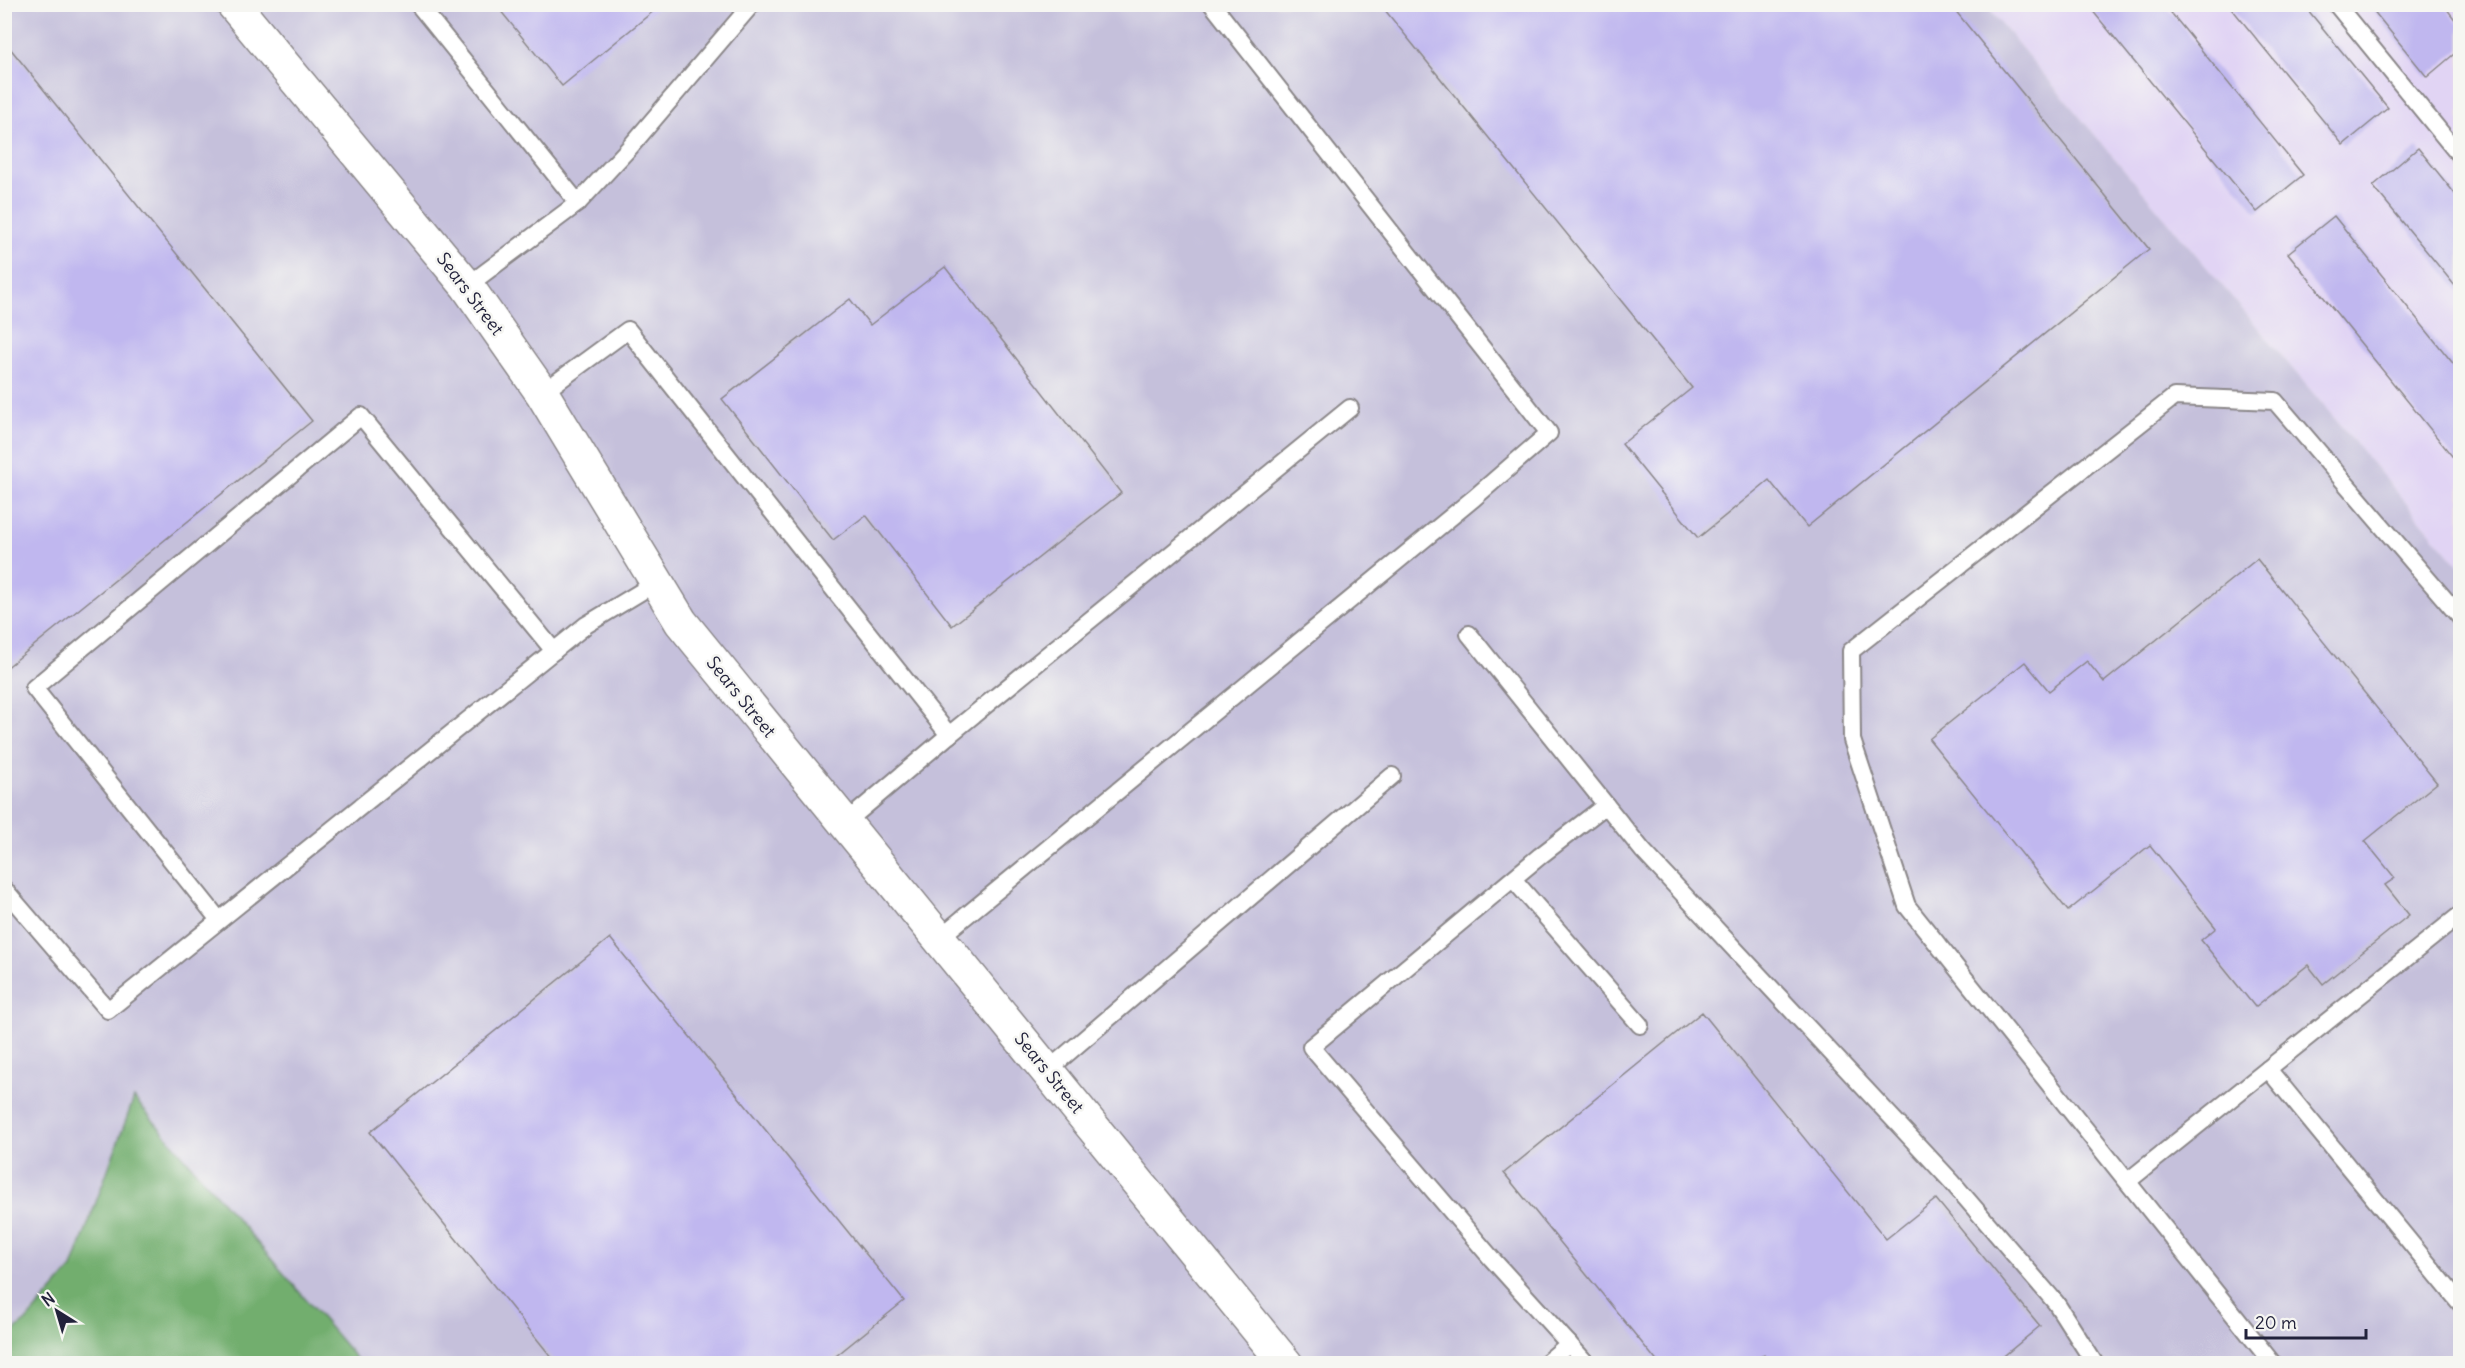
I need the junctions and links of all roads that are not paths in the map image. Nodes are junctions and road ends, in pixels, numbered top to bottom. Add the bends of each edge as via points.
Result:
1 (233, 4) edge
2 (418, 4) edge
3 (752, 4) edge
4 (1212, 4) edge
5 (2336, 4) edge
6 (2460, 156) edge
7 (578, 202) junction
8 (467, 286) junction
9 (542, 393) junction
10 (1350, 408) dead end
11 (657, 582) junction
12 (2460, 617) edge
13 (1469, 634) dead end
14 (554, 651) junction
15 (949, 735) junction
16 (1392, 776) dead end
17 (1606, 805) junction
18 (845, 823) junction
19 (1513, 879) junction
20 (4, 890) edge
21 (2460, 915) edge
22 (219, 920) junction
23 (939, 939) junction
24 (1640, 1025) dead end
25 (2268, 1069) junction
26 (1048, 1070) junction
27 (2128, 1181) junction
28 (2460, 1303) edge
29 (1569, 1344) junction
30 (1286, 1364) edge
31 (1545, 1364) edge
32 (1587, 1364) edge
33 (2095, 1364) edge
34 (2273, 1364) edge

1 - 8 street, Sears Street
2 - 7 lane
3 - 7 lane
4 - 23 lane via 1549,433
5 - 6 lane
7 - 8 lane
8 - 9 street, Sears Street
9 - 11 street, Sears Street
9 - 15 lane via 628,330
10 - 15 lane
11 - 14 lane
11 - 18 street, Sears Street via 681,622
12 - 27 lane via 2275,401 2174,397 1851,651 1852,740 1907,906
13 - 17 lane
14 - 22 lane
14 - 22 lane via 361,416 34,687
15 - 18 lane
16 - 26 lane
17 - 19 lane
17 - 33 lane via 1651,860 1952,1182 2055,1303
18 - 23 street, Sears Street
19 - 24 lane
19 - 29 lane via 1311,1047
20 - 22 lane via 108,1010
21 - 25 lane
23 - 26 street, Sears Street
25 - 27 lane
25 - 28 lane
26 - 30 street, Sears Street
27 - 34 lane
29 - 31 lane
29 - 32 lane

